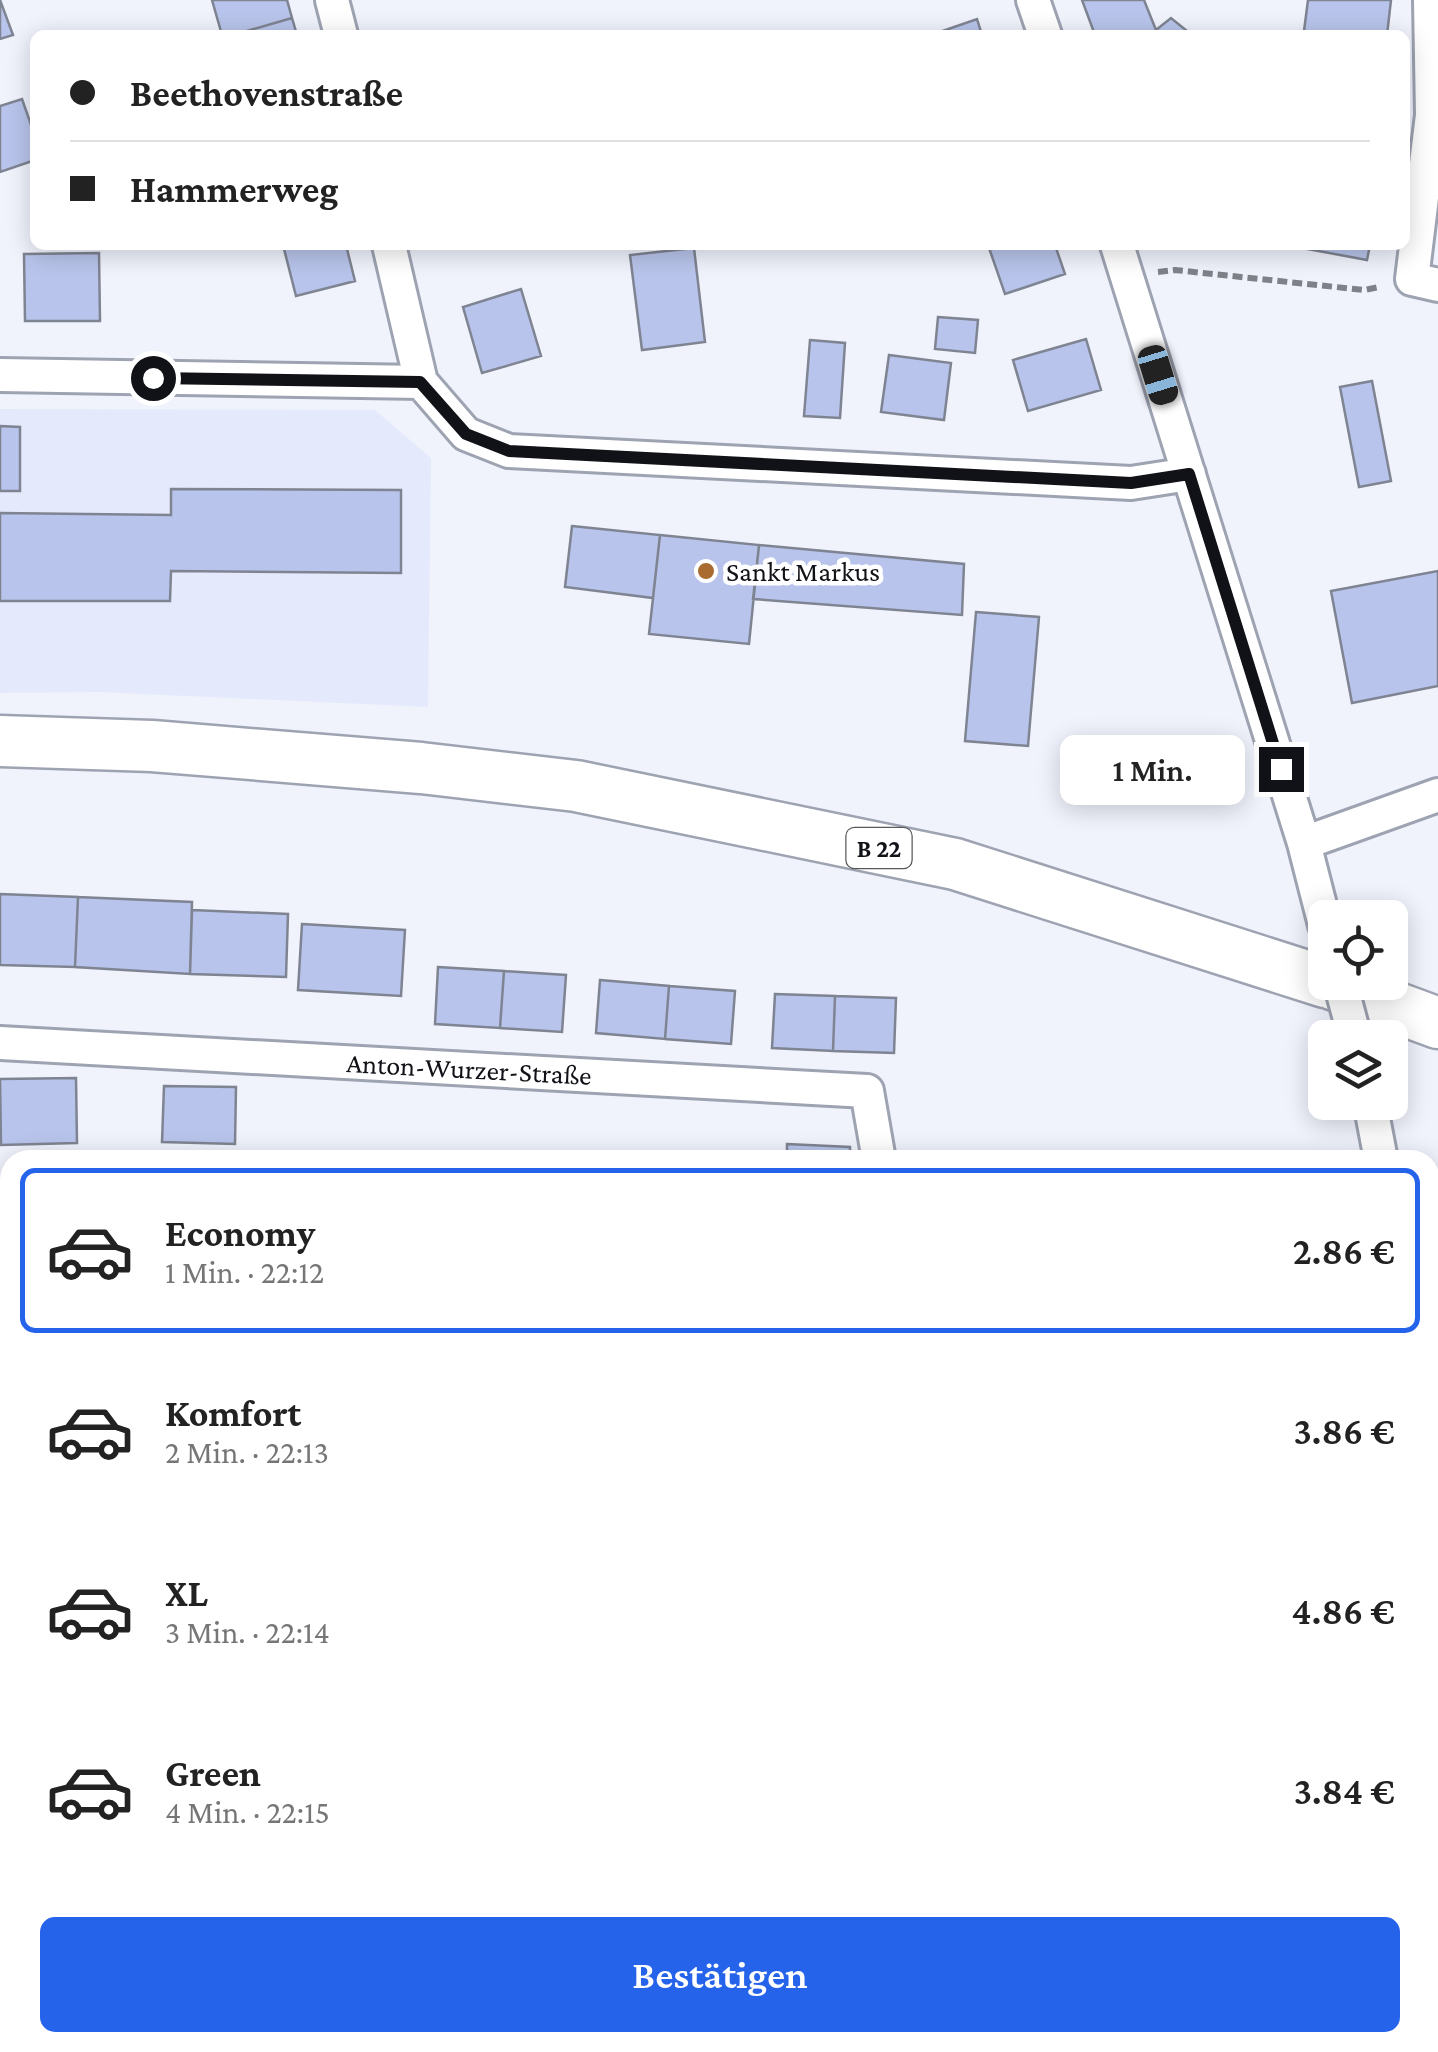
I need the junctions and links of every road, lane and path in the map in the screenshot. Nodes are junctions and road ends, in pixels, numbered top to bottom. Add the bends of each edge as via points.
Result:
1 (332, 0) edge
2 (1033, 0) edge
3 (1430, 0) edge
4 (339, 30) edge
5 (1043, 30) edge
6 (390, 250) edge
7 (1122, 260) edge
8 (1425, 282) edge
9 (0, 375) edge
10 (420, 382) junction
11 (1189, 474) junction
12 (0, 741) edge
13 (1438, 795) edge
14 (1304, 843) junction
15 (1319, 900) edge
16 (1308, 976) edge
17 (1375, 1000) edge
18 (1438, 1023) edge
19 (0, 1043) edge
20 (1373, 1120) edge
21 (877, 1150) edge
22 (1379, 1150) edge

1 - 4 street
2 - 5 street
3 - 8 street
6 - 10 street
7 - 8 path via 1364,290
7 - 11 street
9 - 10 street
10 - 11 street via 466,434 509,451 1131,483
11 - 14 street
12 - 16 main road, B 22 via 152,746 576,786 955,864
13 - 14 street
14 - 15 street
17 - 18 main road, B 22
19 - 21 street, Anton-Wurzer-Straße via 867,1090
20 - 22 street

